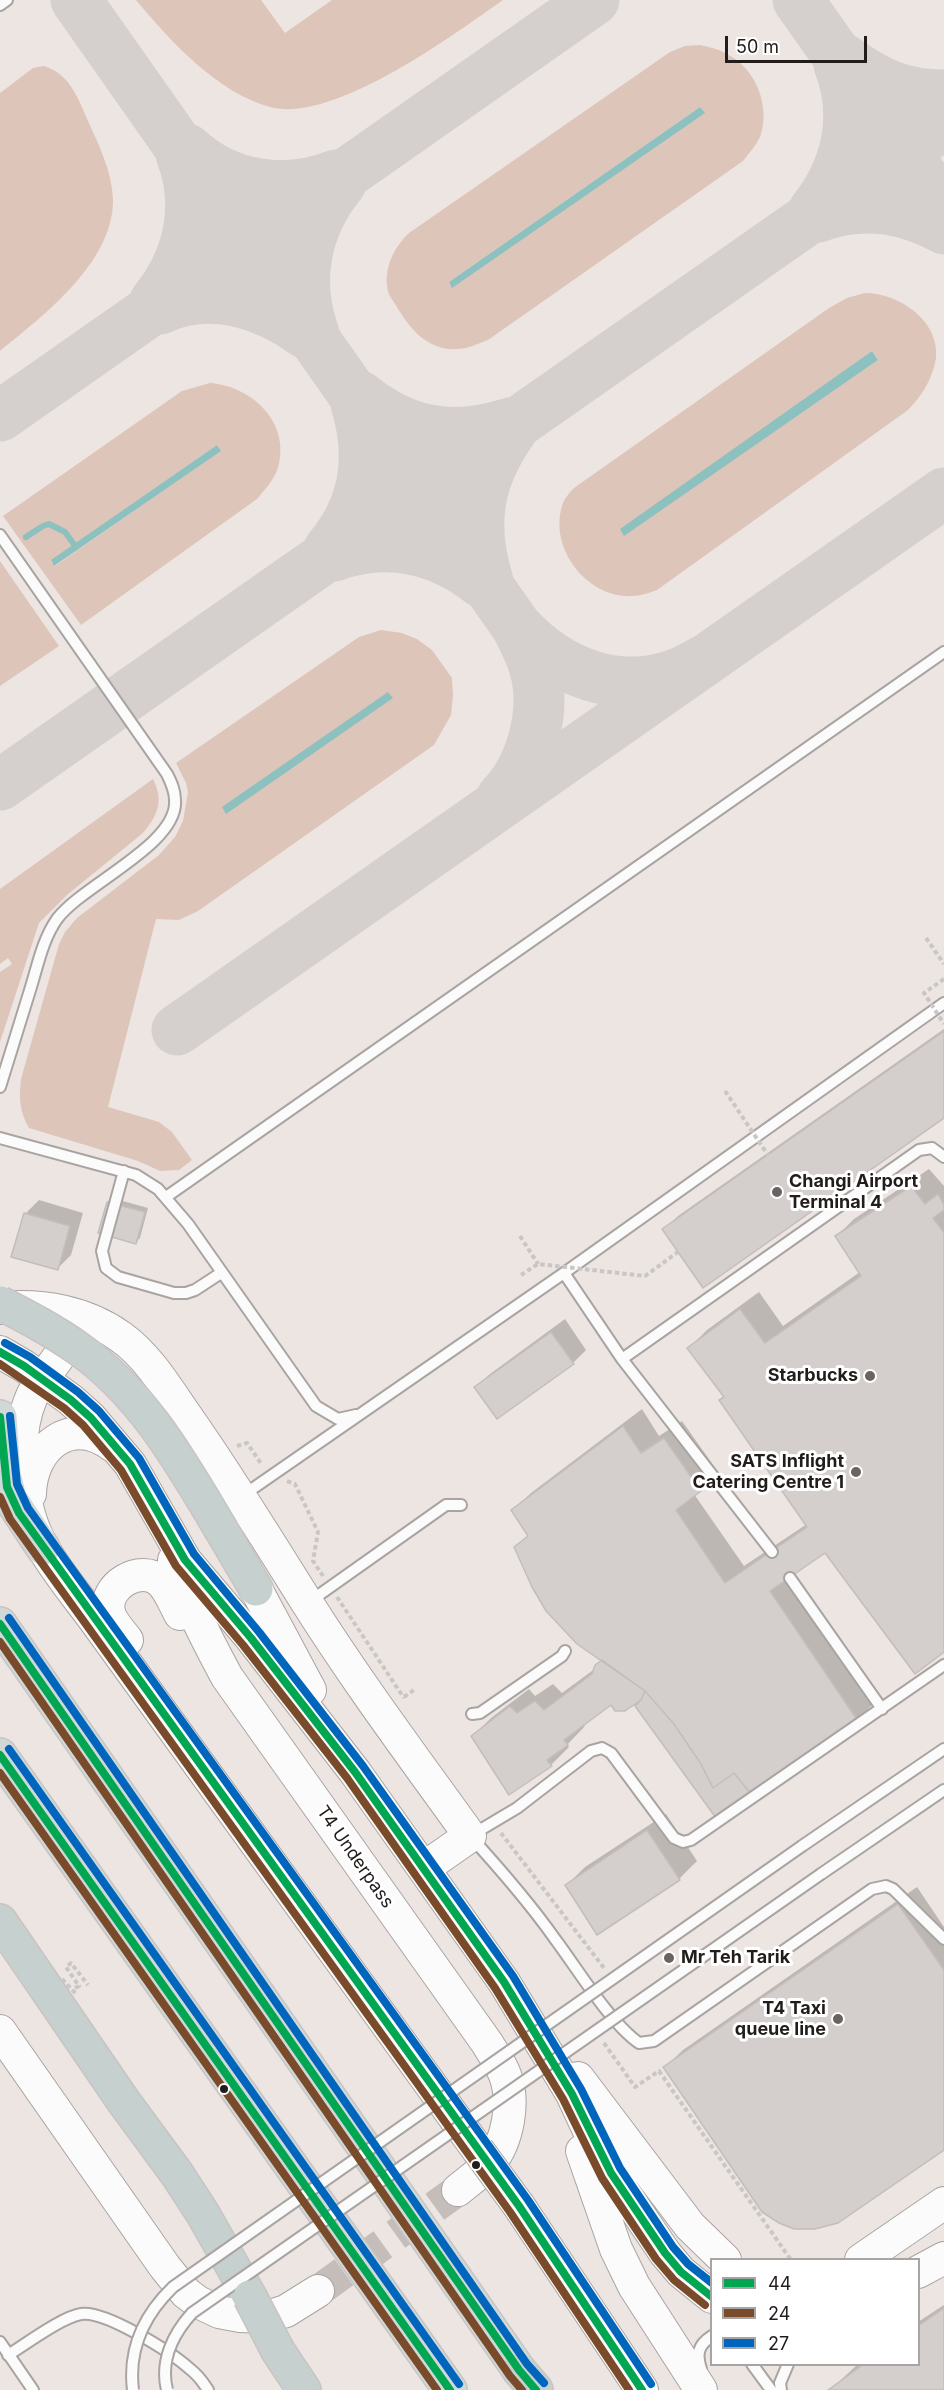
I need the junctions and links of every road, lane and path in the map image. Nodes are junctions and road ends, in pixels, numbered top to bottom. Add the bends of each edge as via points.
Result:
1 (7, 0) edge
2 (0, 5) edge
3 (0, 535) edge
4 (944, 652) edge
5 (926, 938) dead end
6 (944, 964) edge
7 (944, 979) edge
8 (944, 1003) edge
9 (944, 1024) edge
10 (0, 1087) edge
11 (724, 1091) dead end
12 (0, 1138) edge
13 (768, 1155) dead end
14 (944, 1157) edge
15 (124, 1171) junction
16 (166, 1197) junction
17 (520, 1236) dead end
18 (678, 1252) dead end
19 (538, 1264) junction
20 (222, 1273) junction
21 (564, 1273) junction
22 (521, 1275) dead end
23 (0, 1306) edge
24 (97, 1323) junction
25 (0, 1352) edge
26 (622, 1359) junction
27 (42, 1379) junction
28 (364, 1412) junction
29 (0, 1417) edge
30 (116, 1448) junction
31 (241, 1497) junction
32 (461, 1505) dead end
33 (29, 1513) junction
34 (159, 1514) junction
35 (43, 1548) junction
36 (772, 1552) dead end
37 (790, 1578) dead end
38 (256, 1589) junction
39 (307, 1603) junction
40 (0, 1624) edge
41 (566, 1651) dead end
42 (944, 1665) edge
43 (227, 1677) junction
44 (363, 1687) junction
45 (414, 1690) dead end
46 (404, 1697) dead end
47 (882, 1709) junction
48 (472, 1714) dead end
49 (944, 1749) edge
50 (0, 1755) edge
51 (196, 1759) junction
52 (355, 1772) junction
53 (944, 1790) edge
54 (470, 1836) junction
55 (424, 1869) junction
56 (0, 1921) edge
57 (944, 1939) edge
58 (62, 1979) dead end
59 (504, 1982) junction
60 (88, 1985) dead end
61 (79, 1986) dead end
62 (76, 1994) dead end
63 (0, 2031) edge
64 (542, 2046) junction
65 (458, 2190) tunnel mouth
66 (944, 2203) edge
67 (724, 2258) edge
68 (862, 2258) edge
69 (944, 2258) edge
70 (920, 2271) edge
71 (318, 2291) tunnel mouth
72 (710, 2296) edge
73 (710, 2337) edge
74 (0, 2342) edge
75 (8, 2355) junction
76 (753, 2366) edge
77 (787, 2366) edge
78 (529, 2383) edge
79 (705, 2385) edge
80 (33, 2390) edge
81 (133, 2390) edge
82 (167, 2390) edge
83 (208, 2390) edge
84 (304, 2390) edge
85 (450, 2390) edge
86 (642, 2390) edge
87 (771, 2390) edge
88 (781, 2390) edge

1 - 2 lane
3 - 10 lane via 167,774 176,802 167,828 155,840 57,919 45,942
4 - 16 lane
5 - 6 path
7 - 9 path, bridge via 924,993
8 - 21 lane
11 - 13 path, bridge
12 - 15 lane
14 - 26 lane via 932,1148 919,1150
15 - 16 lane via 149,1182
15 - 20 lane via 102,1251 106,1268 118,1277 174,1293 195,1290
16 - 20 lane
17 - 19 path
18 - 19 path, bridge via 645,1276
19 - 22 path, bridge
20 - 28 lane via 316,1406 338,1419
21 - 26 lane
21 - 28 lane
23 - 24 main road via 51,1308
23 - 38 highway, bridge via 73,1345 139,1404 176,1454
24 - 27 main road via 77,1332
24 - 31 main road via 121,1337 156,1373
25 - 27 main road
26 - 36 lane
27 - 30 main road via 91,1418
27 - 33 main road via 32,1396 22,1435
28 - 31 lane
29 - 35 highway via 4,1474 10,1498
30 - 33 main road via 84,1432 57,1440 39,1460 30,1489
30 - 34 main road
31 - 39 main road
32 - 39 lane via 446,1505
33 - 35 main road
34 - 43 main road, T4 Underpass via 184,1592
34 - 52 main road via 202,1583 251,1638
35 - 51 main road
37 - 47 lane
38 - 44 main road
38 - 52 main road
39 - 44 main road
40 - 78 highway
41 - 48 lane via 480,1713
42 - 47 lane
43 - 51 main road via 160,1581 142,1574 129,1577 118,1586 109,1604 111,1618 140,1658
43 - 65 main road, T4 Underpass via 487,2043 505,2074 509,2110 501,2144 492,2161
44 - 54 main road
45 - 46 path
47 - 54 lane via 691,1840 675,1838 611,1753 602,1749 591,1751 517,1808
49 - 81 lane, bridge via 173,2287 153,2309 138,2335
50 - 85 highway
51 - 86 main road, bridge via 519,2206
52 - 55 main road
53 - 82 lane, bridge via 192,2313 171,2345 165,2367
54 - 55 main road
54 - 57 lane via 523,1894 599,1999 639,2043 654,2041 872,1889 893,1889
55 - 59 main road
56 - 84 highway, bridge via 177,2175
58 - 62 path, bridge
59 - 64 main road
59 - 67 main road via 690,2226
60 - 61 path via 71,1963 66,1966
63 - 71 main road via 186,2293 219,2312 267,2317 286,2311
64 - 72 main road via 572,2094 611,2173 642,2221 681,2272
64 - 79 main road via 616,2249 650,2314
66 - 68 main road
69 - 70 main road
73 - 79 lane via 697,2357
74 - 75 lane
75 - 80 lane
75 - 83 lane via 70,2317 89,2313 109,2318 176,2358
76 - 87 lane
77 - 88 lane

